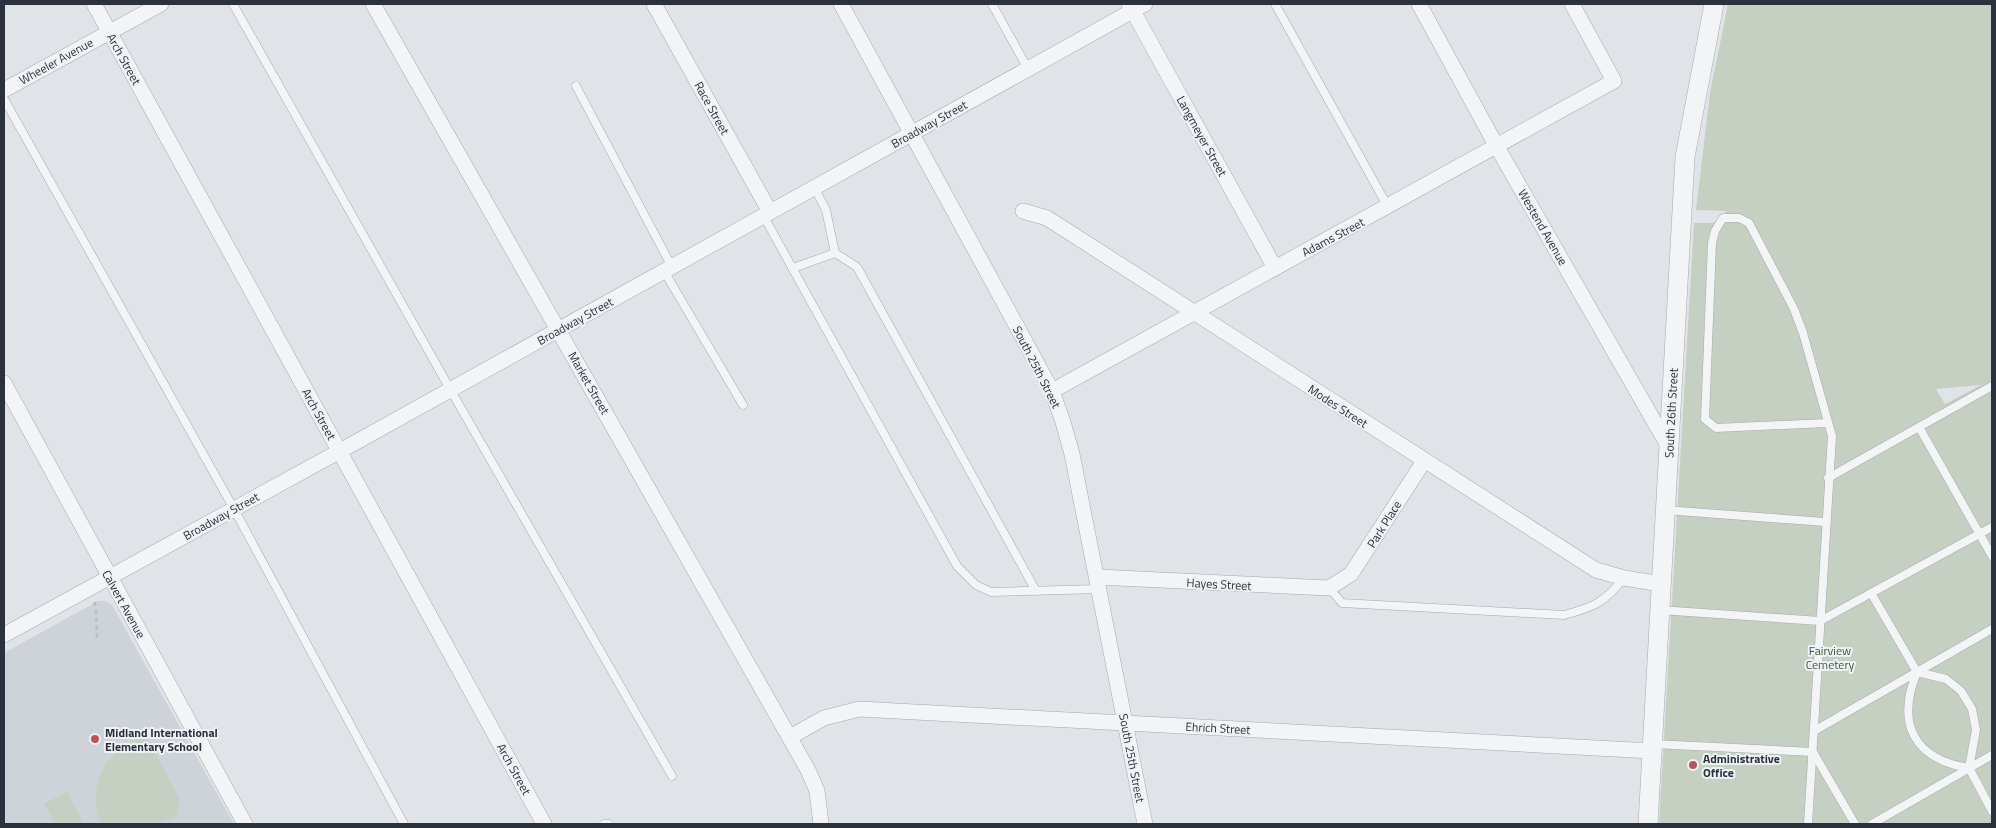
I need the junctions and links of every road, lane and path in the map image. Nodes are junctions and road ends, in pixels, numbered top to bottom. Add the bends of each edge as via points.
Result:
1 (94, 4) edge
2 (161, 4) edge
3 (233, 4) edge
4 (373, 4) edge
5 (654, 4) edge
6 (841, 4) edge
7 (992, 4) edge
8 (1275, 4) edge
9 (1418, 4) edge
10 (1572, 4) edge
11 (1714, 4) edge
12 (1136, 6) edge
13 (110, 32) junction
14 (1028, 69) junction
15 (576, 86) dead end
16 (4, 90) edge
17 (4, 99) edge
18 (912, 133) junction
19 (1497, 148) junction
20 (814, 187) junction
21 (1388, 207) junction
22 (1023, 211) dead end
23 (767, 214) junction
24 (835, 253) junction
25 (793, 268) junction
26 (1274, 268) junction
27 (668, 269) junction
28 (1193, 312) junction
29 (559, 330) junction
30 (4, 383) edge
31 (1992, 386) edge
32 (450, 389) junction
33 (1052, 391) junction
34 (743, 405) dead end
35 (1827, 422) junction
36 (1919, 427) junction
37 (1670, 449) junction
38 (340, 451) junction
39 (1424, 461) junction
40 (1828, 478) junction
41 (234, 509) junction
42 (1665, 510) junction
43 (1825, 522) junction
44 (1992, 527) edge
45 (1979, 533) junction
46 (1992, 556) edge
47 (109, 578) junction
48 (1624, 578) junction
49 (1098, 583) junction
50 (1661, 584) junction
51 (1334, 585) junction
52 (1036, 591) junction
53 (1871, 593) junction
54 (92, 600) dead end
55 (1660, 610) junction
56 (1820, 621) junction
57 (1992, 630) edge
58 (4, 635) edge
59 (97, 640) dead end
60 (1917, 672) junction
61 (1125, 723) junction
62 (1814, 731) junction
63 (790, 737) junction
64 (1653, 748) junction
65 (1813, 752) junction
66 (1992, 755) edge
67 (1969, 768) junction
68 (672, 776) dead end
69 (1992, 811) edge
70 (245, 824) edge
71 (404, 824) edge
72 (544, 824) edge
73 (604, 824) edge
74 (608, 824) edge
75 (821, 824) edge
76 (1145, 824) edge
77 (1648, 824) edge
78 (1808, 824) edge
79 (1855, 824) edge
80 (1872, 824) edge

1 - 13 street, Arch Street
2 - 13 street, Wheeler Avenue
3 - 32 lane
4 - 29 street, Market Street
5 - 23 street, Race Street
6 - 18 street, South 25th Street
7 - 14 lane
8 - 21 lane
9 - 19 street, Westend Avenue
10 - 19 street, Adams Street via 1614,81
11 - 37 street, South 26th Street via 1685,157
12 - 14 street, Broadway Street
12 - 26 street, Langmeyer Street
13 - 16 street, Wheeler Avenue
13 - 38 street, Arch Street
14 - 18 street, Broadway Street
15 - 27 lane
17 - 41 lane
18 - 20 street, Broadway Street
18 - 33 street, South 25th Street
19 - 21 street, Adams Street
19 - 37 street, Westend Avenue
20 - 23 street, Broadway Street
20 - 24 lane via 826,210
21 - 26 street, Adams Street
22 - 28 street, Modes Street via 1047,218
23 - 25 lane
23 - 27 street, Broadway Street
24 - 25 lane
24 - 52 lane via 856,267
25 - 52 lane via 957,566 976,585 991,592
26 - 28 street, Adams Street
27 - 29 street, Broadway Street
27 - 34 lane
28 - 33 street, Adams Street
28 - 39 street, Modes Street
29 - 32 street, Broadway Street
29 - 63 street, Market Street
30 - 47 street, Calvert Avenue
31 - 36 lane
32 - 38 street, Broadway Street
32 - 68 lane
33 - 49 street, South 25th Street via 1072,454
35 - 35 lane via 1716,428 1705,419 1712,243 1723,218 1739,218 1749,223 1794,309
35 - 40 lane via 1832,436
36 - 40 lane
36 - 45 lane
37 - 42 street, South 26th Street
38 - 41 street, Broadway Street
38 - 72 street, Arch Street
39 - 48 street, Modes Street via 1596,570
39 - 51 street, Park Place via 1360,562 1351,574
40 - 43 lane
41 - 47 street, Broadway Street
41 - 71 lane
42 - 43 lane
42 - 50 street, South 26th Street
43 - 56 lane
44 - 45 lane
45 - 46 lane
45 - 53 lane
47 - 58 street, Broadway Street
47 - 70 street, Calvert Avenue
48 - 50 street, Modes Street
48 - 51 lane via 1609,597 1596,606 1564,615 1342,603
49 - 51 street, Hayes Street
49 - 52 lane
49 - 61 street, South 25th Street
50 - 55 street, South 26th Street
53 - 56 lane
53 - 60 lane
54 - 59 path via 96,606
55 - 56 lane
55 - 64 street, South 26th Street
56 - 62 lane
57 - 60 lane
60 - 62 lane
60 - 67 lane via 1946,679 1961,692 1972,709 1976,730
60 - 67 lane via 1909,692 1909,726 1918,742 1933,755 1951,765
61 - 63 street, Ehrich Street via 859,709 824,718
61 - 64 street, Ehrich Street
61 - 76 street, South 25th Street
62 - 65 lane
63 - 75 street, Market Street via 817,790
64 - 65 lane
64 - 77 street, South 26th Street
65 - 78 lane
65 - 79 lane
66 - 67 lane
67 - 69 lane
67 - 80 lane
73 - 74 lane

